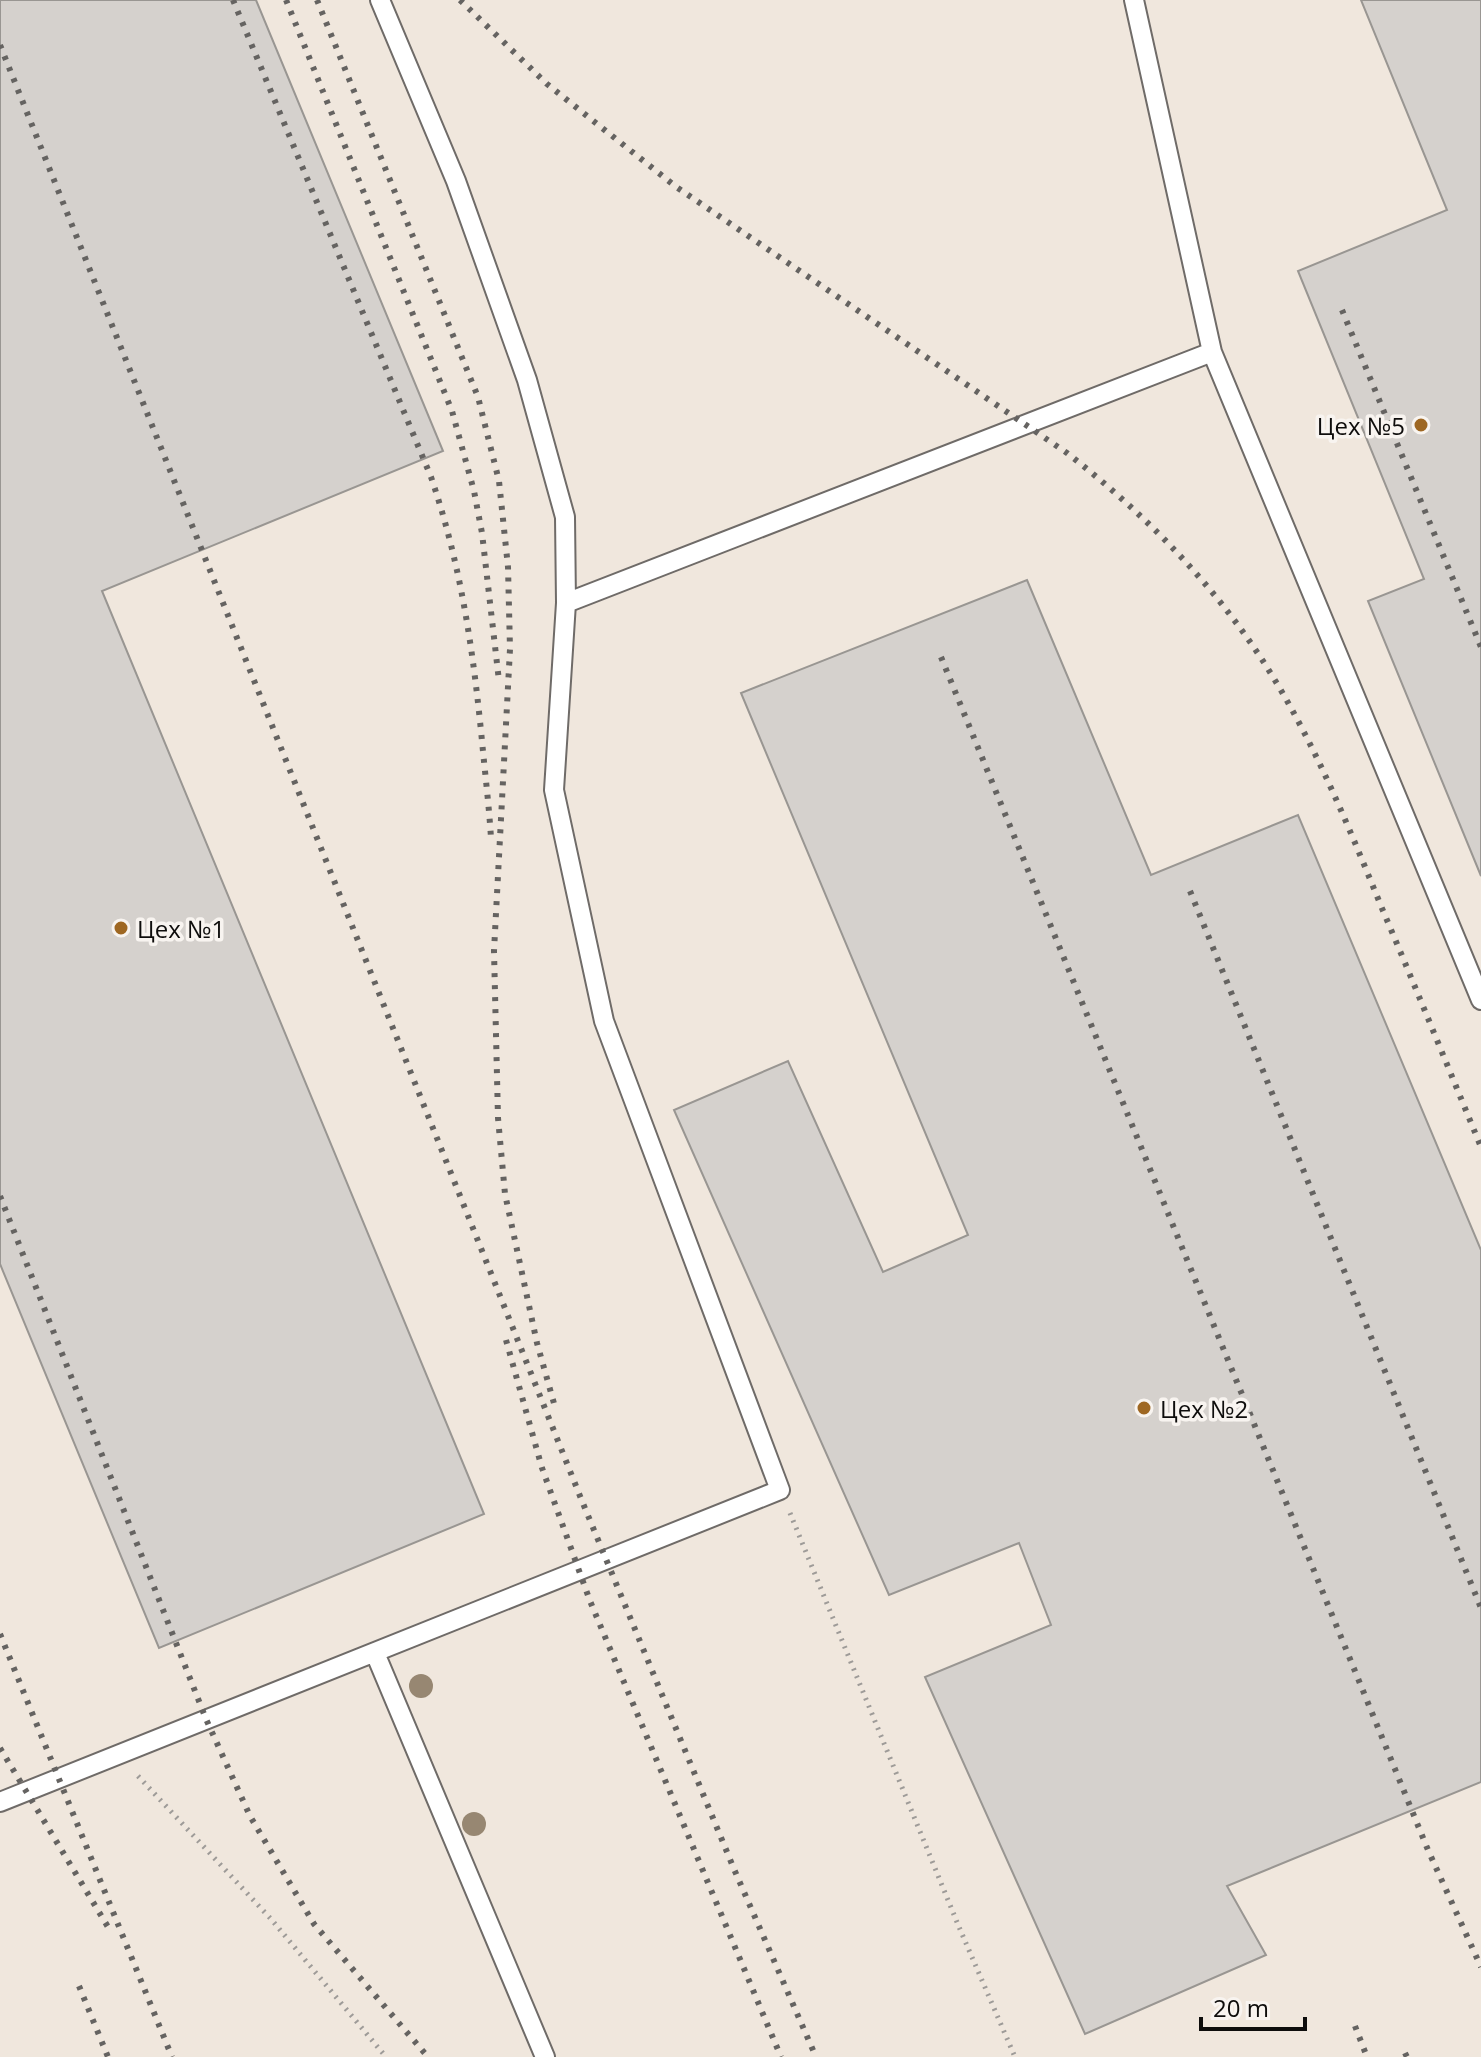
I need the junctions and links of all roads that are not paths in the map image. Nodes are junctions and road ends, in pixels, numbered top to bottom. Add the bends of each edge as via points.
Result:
1 (380, 0) edge
2 (1134, 0) edge
3 (1212, 352) junction
4 (566, 603) junction
5 (1481, 1000) edge
6 (375, 1653) junction
7 (0, 1802) edge
8 (545, 2057) edge

1 - 4 lane via 456,181 527,380 565,517
2 - 3 lane
3 - 4 lane
3 - 5 lane
4 - 6 lane via 554,790 604,1021 780,1490
6 - 7 lane
6 - 8 lane

